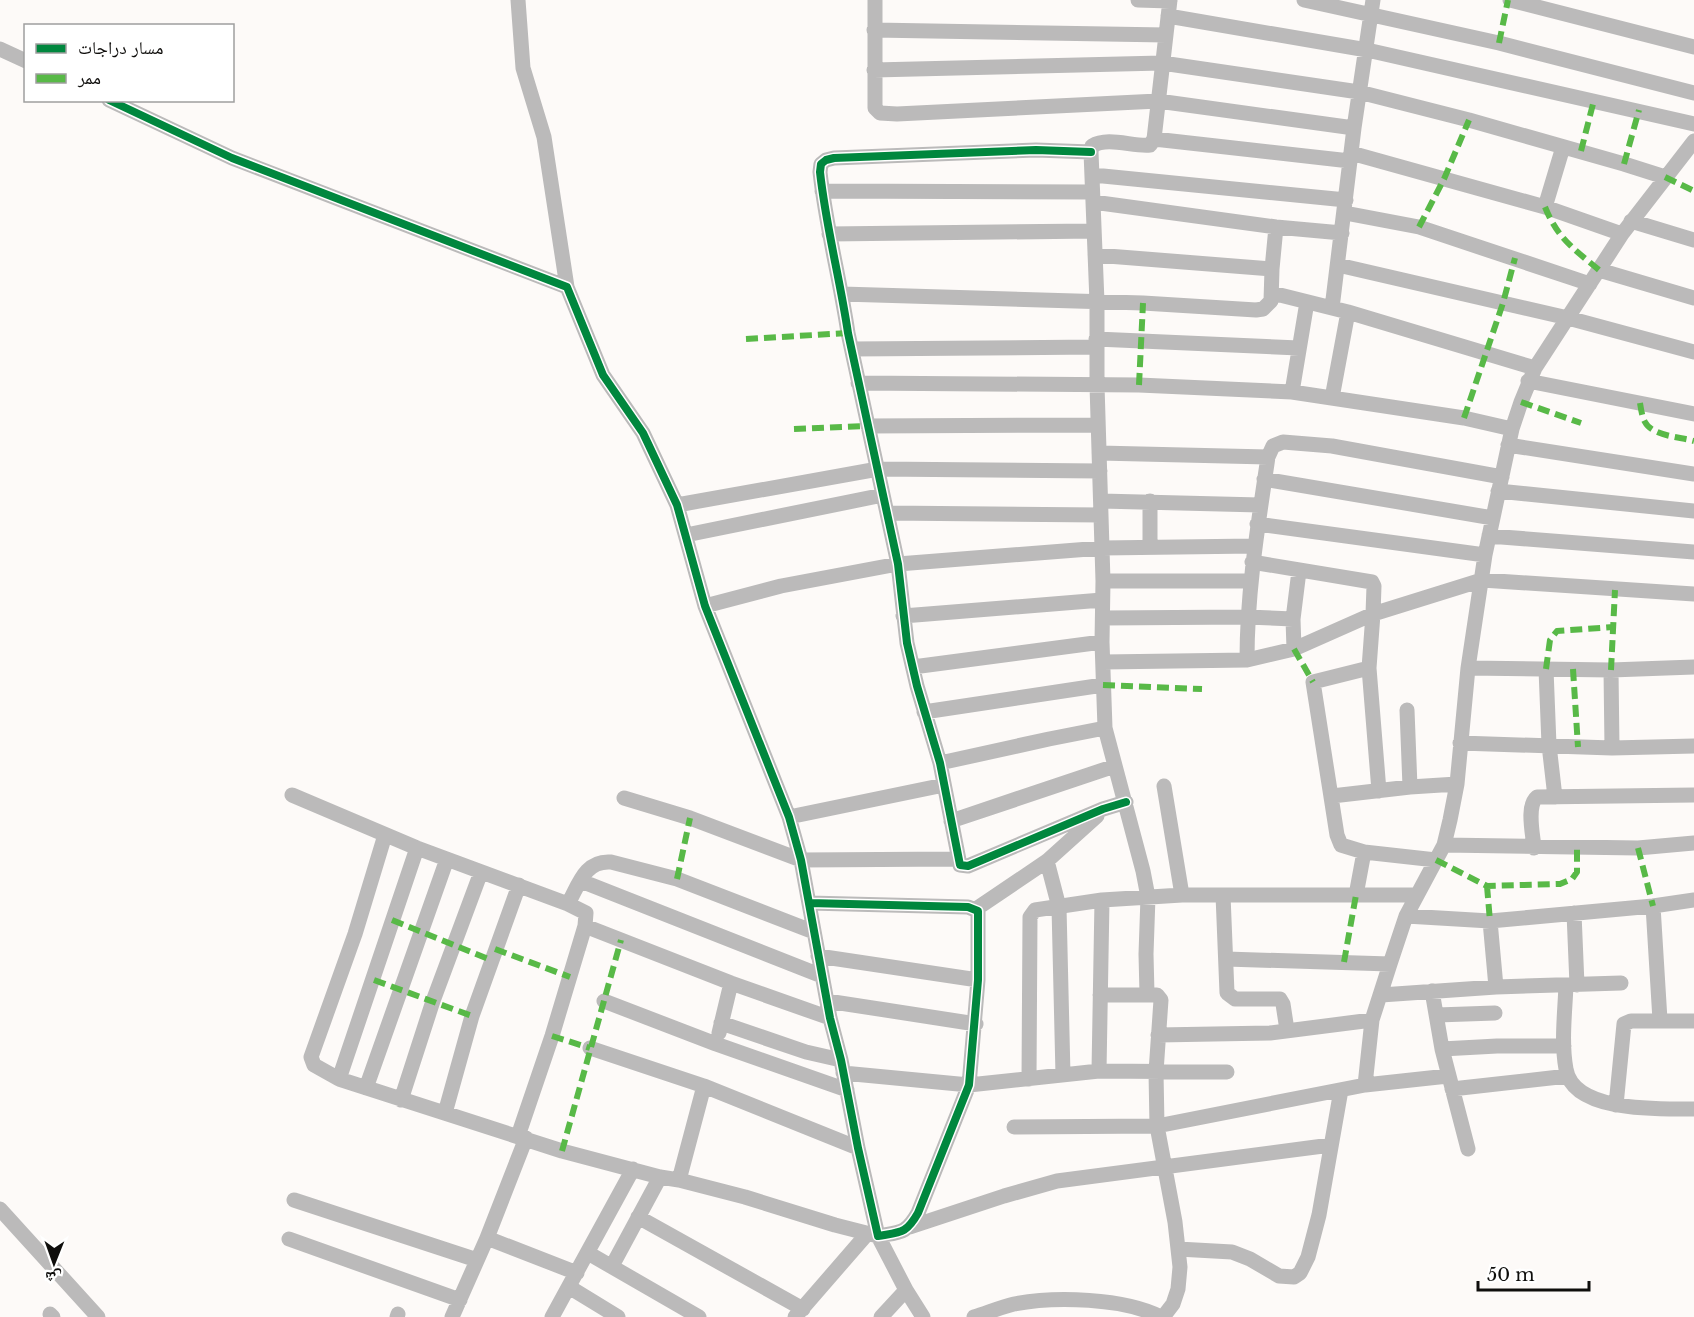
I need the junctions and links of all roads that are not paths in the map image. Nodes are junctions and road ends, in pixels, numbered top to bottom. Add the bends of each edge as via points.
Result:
1 (518, 0) edge
2 (875, 0) edge
3 (1138, 0) edge
4 (1304, 0) edge
5 (1510, 0) edge
6 (1170, 6) edge
7 (1373, 7) edge
8 (874, 30) junction
9 (1166, 34) junction
10 (1694, 47) edge
11 (0, 50) edge
12 (1367, 50) junction
13 (24, 60) edge
14 (1162, 63) junction
15 (874, 70) junction
16 (1359, 93) junction
17 (1694, 93) edge
18 (1158, 101) junction
19 (113, 102) edge
20 (1694, 124) edge
21 (1354, 128) junction
22 (1154, 139) junction
23 (1694, 142) edge
24 (1563, 147) junction
25 (1091, 152) junction
26 (1351, 157) junction
27 (1093, 175) junction
28 (1665, 177) junction
29 (822, 190) junction
30 (1093, 197) junction
31 (1346, 207) junction
32 (1545, 207) junction
33 (1276, 227) junction
34 (1627, 227) junction
35 (1094, 231) junction
36 (1342, 233) junction
37 (829, 234) junction
38 (1694, 240) edge
39 (1095, 255) junction
40 (1338, 265) junction
41 (1272, 269) junction
42 (1599, 270) junction
43 (1590, 284) junction
44 (567, 287) junction
45 (1272, 293) junction
46 (842, 294) junction
47 (1694, 298) edge
48 (1097, 302) junction
49 (1307, 302) junction
50 (1332, 308) junction
51 (1348, 312) junction
52 (1568, 318) junction
53 (1096, 343) junction
54 (1299, 348) junction
55 (852, 349) junction
56 (1694, 352) edge
57 (1532, 375) junction
58 (858, 383) junction
59 (1096, 385) junction
60 (1292, 392) junction
61 (1332, 398) junction
62 (1694, 414) edge
63 (1098, 425) junction
64 (868, 426) junction
65 (1512, 429) junction
66 (1508, 445) junction
67 (1099, 453) junction
68 (1268, 457) junction
69 (878, 470) junction
70 (1100, 471) junction
71 (1694, 474) edge
72 (1264, 479) junction
73 (1500, 484) junction
74 (883, 495) junction
75 (1150, 501) junction
76 (1260, 505) junction
77 (677, 506) junction
78 (1101, 508) junction
79 (1694, 511) edge
80 (887, 513) junction
81 (1493, 518) junction
82 (1257, 524) junction
83 (686, 535) junction
84 (1488, 536) junction
85 (1150, 546) junction
86 (1102, 548) junction
87 (1694, 552) edge
88 (1253, 554) junction
89 (1485, 555) junction
90 (898, 564) junction
91 (1299, 571) junction
92 (1103, 580) junction
93 (1482, 580) junction
94 (1250, 581) junction
95 (1694, 594) edge
96 (1102, 600) junction
97 (705, 606) junction
98 (1373, 614) junction
99 (903, 616) junction
100 (1247, 617) junction
101 (1103, 618) junction
102 (1293, 619) junction
103 (1102, 642) junction
104 (1294, 649) junction
105 (1247, 660) junction
106 (1102, 662) junction
107 (913, 667) junction
108 (1694, 667) edge
109 (1369, 668) junction
110 (1468, 668) junction
111 (1545, 669) junction
112 (1611, 670) junction
113 (1103, 685) junction
114 (1407, 710) dead end
115 (924, 712) junction
116 (1105, 728) junction
117 (1460, 742) junction
118 (1549, 745) junction
119 (1694, 746) edge
120 (1612, 748) junction
121 (940, 763) junction
122 (1115, 766) junction
123 (1457, 784) junction
124 (944, 785) junction
125 (1164, 786) dead end
126 (1410, 787) junction
127 (1379, 790) junction
128 (292, 795) dead end
129 (1694, 795) edge
130 (1332, 796) junction
131 (1555, 797) junction
132 (624, 798) dead end
133 (1126, 802) junction
134 (1103, 809) junction
135 (789, 817) junction
136 (951, 821) junction
137 (385, 835) junction
138 (1694, 843) edge
139 (1444, 845) junction
140 (417, 848) junction
141 (1534, 848) junction
142 (1364, 852) junction
143 (958, 859) junction
144 (447, 860) junction
145 (801, 860) junction
146 (1436, 860) junction
147 (1047, 861) junction
148 (481, 872) junction
149 (581, 881) junction
150 (519, 885) junction
151 (1182, 895) junction
152 (1223, 895) junction
153 (1356, 895) junction
154 (1417, 895) junction
155 (1148, 897) junction
156 (1102, 900) junction
157 (1694, 900) edge
158 (808, 903) junction
159 (568, 904) junction
160 (1653, 906) junction
161 (1059, 907) junction
162 (976, 909) junction
163 (1574, 914) junction
164 (1406, 916) junction
165 (1490, 921) junction
166 (585, 926) junction
167 (814, 932) junction
168 (818, 956) junction
169 (1226, 959) junction
170 (1390, 964) junction
171 (822, 976) junction
172 (978, 980) junction
173 (731, 983) junction
174 (1621, 983) dead end
175 (1572, 985) junction
176 (1496, 987) junction
177 (1432, 991) junction
178 (1147, 994) junction
179 (1100, 995) junction
180 (1381, 995) junction
181 (604, 1001) dead end
182 (827, 1001) junction
183 (1495, 1013) dead end
184 (1437, 1016) junction
185 (830, 1018) junction
186 (1372, 1020) junction
187 (1660, 1020) junction
188 (1694, 1020) edge
189 (721, 1023) junction
190 (976, 1024) junction
191 (1287, 1030) junction
192 (1158, 1035) junction
193 (716, 1044) junction
194 (1564, 1046) junction
195 (590, 1048) dead end
196 (1442, 1049) junction
197 (842, 1066) junction
198 (1100, 1071) junction
199 (1156, 1072) junction
200 (1227, 1072) dead end
201 (1063, 1075) junction
202 (1568, 1076) junction
203 (339, 1078) junction
204 (1029, 1079) junction
205 (1450, 1082) junction
206 (1365, 1084) junction
207 (969, 1085) junction
208 (704, 1086) junction
209 (366, 1088) junction
210 (847, 1090) junction
211 (1341, 1090) junction
212 (401, 1100) junction
213 (1616, 1105) junction
214 (1694, 1109) edge
215 (445, 1113) junction
216 (1157, 1126) junction
217 (1014, 1127) dead end
218 (522, 1137) junction
219 (1331, 1145) junction
220 (858, 1148) junction
221 (1468, 1149) dead end
222 (1165, 1167) junction
223 (633, 1169) junction
224 (660, 1178) junction
225 (679, 1180) junction
226 (294, 1200) dead end
227 (0, 1209) edge
228 (638, 1217) junction
229 (910, 1227) junction
230 (873, 1235) junction
231 (487, 1238) junction
232 (290, 1239) dead end
233 (1178, 1249) junction
234 (588, 1253) junction
235 (477, 1260) junction
236 (612, 1266) junction
237 (576, 1273) junction
238 (569, 1287) junction
239 (906, 1290) junction
240 (460, 1300) junction
241 (799, 1313) edge
242 (98, 1317) edge
243 (452, 1317) edge
244 (552, 1317) edge
245 (618, 1317) edge
246 (699, 1317) edge
247 (881, 1317) edge
248 (923, 1317) edge
249 (974, 1317) edge
250 (1162, 1317) edge

1 - 44 street via 523,68 544,137
2 - 8 street
3 - 6 street
4 - 7 street
5 - 10 street
6 - 9 street
6 - 12 street
7 - 12 street
7 - 17 street
8 - 9 street
8 - 15 street
9 - 14 street
11 - 13 street
12 - 16 street
12 - 20 street
14 - 15 street
14 - 16 street
14 - 18 street
15 - 18 street via 875,108 888,115
16 - 21 street
16 - 24 street
18 - 21 street
18 - 22 street
19 - 44 street via 232,158
21 - 26 street
22 - 25 street via 1150,145 1141,146 1101,142 1092,146
22 - 26 street
23 - 28 street
24 - 28 street
24 - 32 street
25 - 27 street
25 - 29 street via 1036,150 834,158 821,164
26 - 31 street
26 - 32 street
27 - 30 street
27 - 31 street
28 - 34 street
29 - 30 street
29 - 37 street
30 - 33 street
30 - 35 street
31 - 36 street
31 - 43 street
32 - 34 street
33 - 36 street
33 - 41 street
34 - 38 street
34 - 42 street
35 - 37 street
35 - 39 street
36 - 40 street
37 - 46 street
39 - 41 street
39 - 48 street
40 - 50 street
40 - 52 street
41 - 45 street
42 - 43 street
42 - 47 street
43 - 52 street
44 - 77 street via 603,375 644,433
45 - 48 street via 1268,306 1248,311
45 - 49 street
46 - 48 street
46 - 55 street
48 - 53 street
49 - 50 street
49 - 54 street
50 - 51 street
51 - 57 street
51 - 61 street
52 - 56 street
52 - 57 street
53 - 54 street
53 - 55 street
53 - 59 street
54 - 60 street
55 - 58 street
57 - 62 street
57 - 65 street
58 - 59 street
58 - 64 street
59 - 60 street
59 - 63 street
60 - 61 street
61 - 65 street
63 - 64 street
63 - 67 street
64 - 69 street
65 - 66 street
66 - 71 street
66 - 73 street
67 - 68 street
67 - 70 street
68 - 72 street
68 - 73 street via 1273,446 1283,442 1332,446
69 - 70 street
69 - 74 street
69 - 77 street
70 - 78 street
72 - 76 street
72 - 81 street
73 - 79 street
73 - 81 street
74 - 80 street
74 - 83 street
75 - 76 street
75 - 78 street
75 - 85 street
76 - 82 street
77 - 83 street
78 - 80 street
78 - 86 street
80 - 90 street
81 - 84 street
82 - 88 street
82 - 89 street
83 - 97 street
84 - 87 street
84 - 89 street
85 - 86 street
85 - 88 street
86 - 90 street
86 - 92 street
88 - 91 street
88 - 94 street
89 - 93 street
90 - 97 street via 781,586
90 - 99 street
91 - 98 street via 1372,582
91 - 102 street
92 - 94 street
92 - 96 street
93 - 95 street
93 - 98 street
93 - 110 street
94 - 100 street
96 - 99 street
96 - 101 street
97 - 135 street
98 - 104 street
98 - 109 street
99 - 107 street
100 - 101 street
100 - 102 street
100 - 105 street
101 - 103 street
102 - 104 street
103 - 106 street
103 - 107 street
104 - 105 street
105 - 106 street
106 - 113 street
107 - 115 street
108 - 112 street
109 - 127 street
109 - 130 street via 1313,682
110 - 111 street
110 - 117 street
111 - 112 street
111 - 118 street
112 - 120 street
113 - 115 street
113 - 116 street
114 - 126 street
115 - 121 street
116 - 121 street
116 - 122 street
117 - 118 street
117 - 123 street
118 - 120 street
118 - 131 street
119 - 120 street
121 - 124 street
122 - 133 street
122 - 136 street
123 - 126 street
123 - 139 street
124 - 135 street
124 - 136 street
125 - 151 street
126 - 127 street
127 - 130 street
128 - 137 street
129 - 131 street
130 - 142 street via 1341,845
131 - 141 street via 1537,797 1532,802
132 - 145 street
133 - 134 street
133 - 155 street
134 - 143 street via 968,866 960,865
134 - 147 street
135 - 145 street
136 - 143 street
137 - 140 street
137 - 203 street via 311,1057 314,1065
138 - 141 street via 1638,848
139 - 141 street
139 - 146 street
140 - 144 street
140 - 203 street
142 - 146 street
142 - 153 street
143 - 145 street
144 - 148 street
144 - 209 street
145 - 158 street
146 - 154 street
147 - 161 street
147 - 162 street
148 - 150 street
148 - 212 street
149 - 159 street
149 - 167 street via 593,864 611,862 677,879
149 - 171 street
150 - 159 street
150 - 215 street via 472,1016
151 - 152 street
151 - 155 street
152 - 153 street
152 - 169 street
153 - 154 street
154 - 164 street
155 - 156 street
155 - 178 street
156 - 161 street
156 - 179 street
157 - 160 street
158 - 162 street
158 - 167 street
159 - 166 street via 586,913
160 - 163 street
160 - 187 street
161 - 201 street
161 - 204 street via 1035,910 1030,916
162 - 172 street
163 - 165 street
163 - 175 street
164 - 165 street
164 - 170 street
165 - 176 street
166 - 173 street
166 - 218 street
167 - 168 street
168 - 171 street
168 - 172 street
169 - 170 street
169 - 191 street via 1227,993 1240,1000 1280,999
170 - 180 street
171 - 182 street
172 - 190 street
173 - 185 street
173 - 189 street
174 - 175 street
175 - 176 street
175 - 194 street
176 - 177 street
177 - 180 street
177 - 184 street
178 - 179 street
178 - 192 street via 1157,995 1161,1000
179 - 198 street
180 - 186 street
181 - 193 street
182 - 185 street
182 - 190 street
183 - 184 street
184 - 196 street
185 - 197 street
186 - 191 street
186 - 206 street
187 - 188 street
187 - 213 street via 1623,1024
189 - 193 street
189 - 197 street
190 - 207 street
191 - 192 street
192 - 199 street
193 - 210 street
194 - 196 street
194 - 202 street
195 - 208 street
196 - 205 street
197 - 207 street
197 - 210 street
198 - 199 street
198 - 201 street
199 - 200 street
199 - 216 street
201 - 204 street
202 - 205 street
202 - 213 street via 1584,1092
203 - 209 street
204 - 207 street
205 - 206 street
205 - 221 street
206 - 211 street
207 - 229 street
208 - 220 street
208 - 225 street
209 - 212 street
210 - 220 street
211 - 216 street
211 - 219 street
212 - 215 street
213 - 214 street
215 - 218 street
216 - 217 street
216 - 222 street
218 - 223 street
218 - 231 street
219 - 222 street
219 - 233 street via 1319,1215 1300,1273 1294,1277 1279,1276 1232,1252
220 - 230 street
222 - 229 street via 1057,1181
222 - 233 street
223 - 224 street
223 - 234 street
224 - 225 street
224 - 228 street
225 - 230 street
226 - 235 street
227 - 242 street
228 - 236 street
228 - 241 street
229 - 230 street
230 - 239 street
230 - 241 street
231 - 235 street
231 - 237 street
232 - 240 street
233 - 250 street via 1178,1289 1173,1304
234 - 236 street
234 - 237 street
235 - 240 street
236 - 246 street
237 - 238 street
238 - 244 street
238 - 245 street
239 - 247 street
239 - 248 street
240 - 243 street
249 - 250 street via 1039,1300 1077,1300 1136,1307

